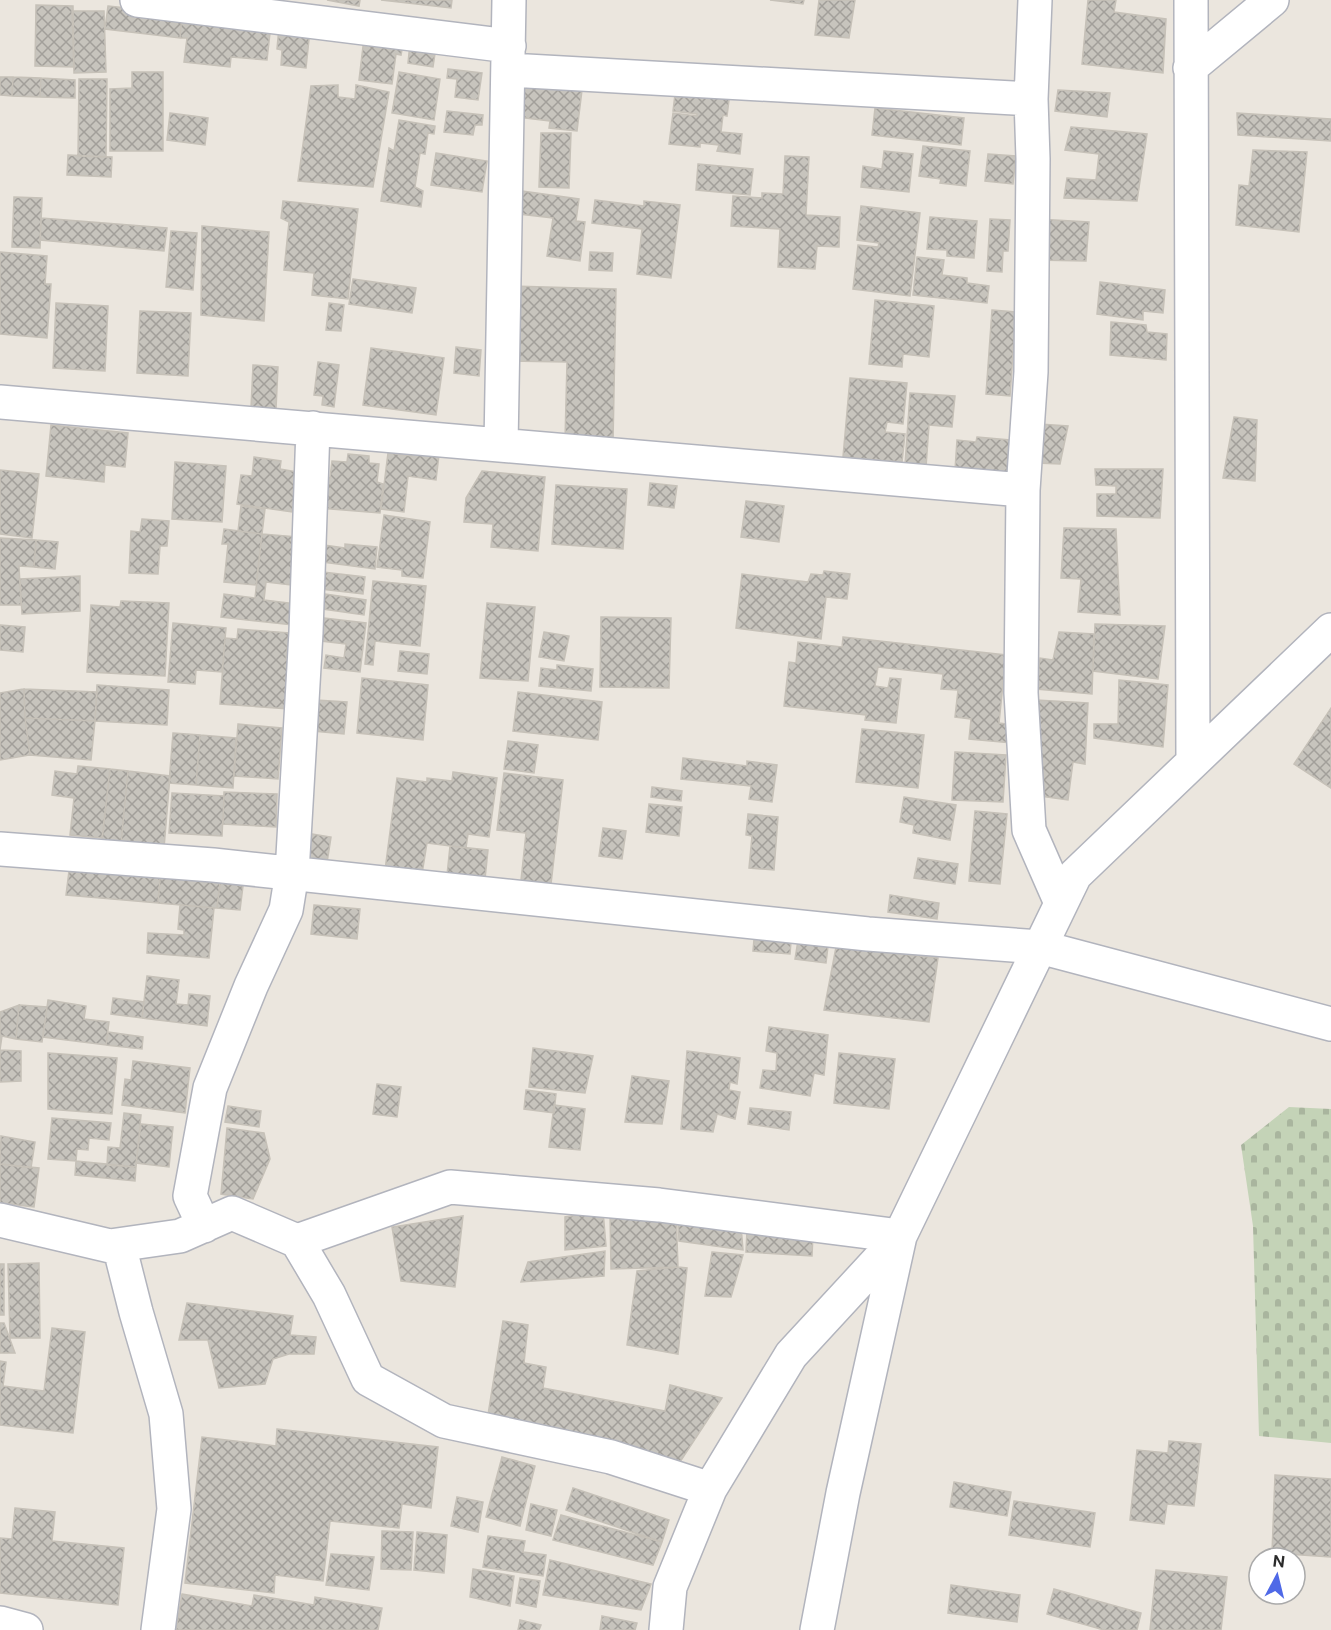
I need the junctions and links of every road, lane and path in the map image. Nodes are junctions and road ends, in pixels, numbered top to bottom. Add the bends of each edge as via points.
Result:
1 (137, 0) edge
2 (509, 0) edge
3 (1035, 0) edge
4 (1191, 0) edge
5 (1272, 0) edge
6 (509, 58) junction
7 (1190, 68) junction
8 (1031, 99) junction
9 (0, 402) edge
10 (313, 428) junction
11 (501, 445) junction
12 (1023, 490) junction
13 (1331, 630) edge
14 (1193, 762) junction
15 (0, 849) edge
16 (292, 873) junction
17 (1061, 903) junction
18 (1040, 947) junction
19 (1331, 1024) edge
20 (0, 1220) edge
21 (204, 1226) junction
22 (900, 1236) junction
23 (297, 1241) junction
24 (119, 1245) junction
25 (710, 1489) junction
26 (0, 1623) edge
27 (26, 1630) edge
28 (158, 1630) edge
29 (666, 1630) edge
30 (817, 1630) edge

1 - 6 street
2 - 6 street
3 - 8 street
4 - 7 street
5 - 7 street
6 - 8 street
6 - 11 street
7 - 14 street
8 - 12 street via 1031,372
9 - 10 street
10 - 11 street
10 - 16 street
11 - 12 street
12 - 17 street via 1021,693 1029,830
13 - 14 street
14 - 17 street via 1074,875
15 - 16 street
16 - 18 street via 868,934
16 - 21 street via 286,910 210,1088 190,1196
17 - 18 street
18 - 19 street
18 - 22 street
20 - 24 street
21 - 23 street via 232,1213
21 - 24 street via 180,1236
22 - 23 street via 659,1205 450,1187
22 - 25 street via 791,1354
22 - 30 street
23 - 25 street via 329,1295 368,1379 444,1421 611,1456
24 - 28 street via 166,1414 174,1509
25 - 29 street via 670,1587
26 - 27 street

